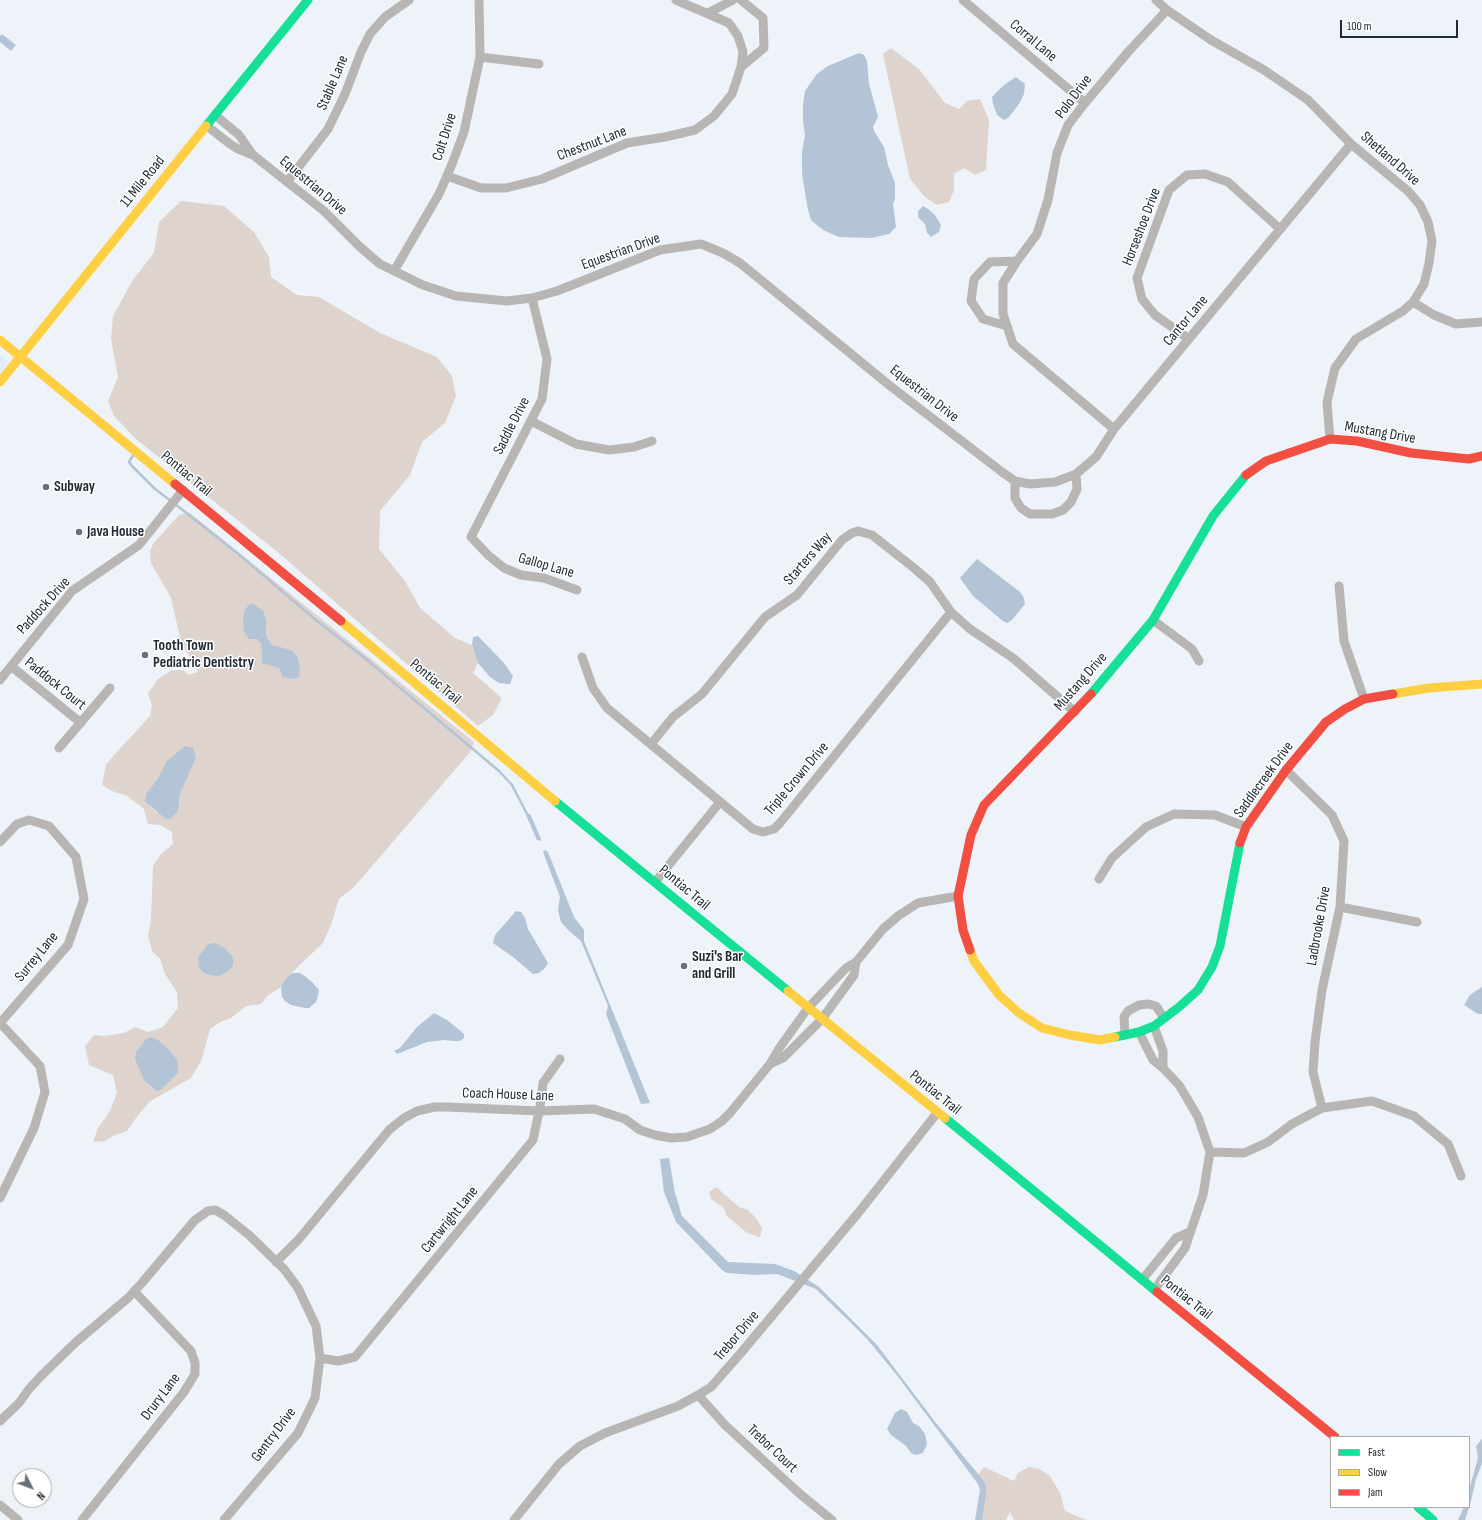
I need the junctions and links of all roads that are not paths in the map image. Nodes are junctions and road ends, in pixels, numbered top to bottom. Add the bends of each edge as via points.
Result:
1 (308, 0) edge
2 (409, 0) edge
3 (479, 0) edge
4 (676, 0) edge
5 (733, 0) edge
6 (741, 0) edge
7 (962, 0) edge
8 (1156, 0) edge
9 (1167, 10) junction
10 (708, 13) junction
11 (480, 57) junction
12 (539, 64) dead end
13 (741, 67) junction
14 (1085, 103) junction
15 (215, 115) junction
16 (207, 126) junction
17 (1351, 144) junction
18 (254, 155) junction
19 (447, 176) junction
20 (287, 182) junction
21 (1280, 229) junction
22 (1017, 261) junction
23 (394, 270) junction
24 (532, 298) junction
25 (1413, 302) junction
26 (1482, 322) edge
27 (1007, 326) junction
28 (1189, 339) junction
29 (0, 340) edge
30 (20, 356) junction
31 (0, 382) edge
32 (531, 421) junction
33 (1114, 429) junction
34 (1330, 439) junction
35 (652, 441) dead end
36 (1482, 456) edge
37 (1076, 474) junction
38 (1015, 481) junction
39 (183, 490) junction
40 (471, 537) joint
41 (1339, 586) dead end
42 (577, 590) dead end
43 (951, 612) junction
44 (1153, 620) junction
45 (582, 657) dead end
46 (1199, 662) dead end
47 (11, 666) junction
48 (0, 680) edge
49 (1481, 684) edge
50 (110, 688) dead end
51 (1364, 699) junction
52 (1075, 712) junction
53 (81, 723) junction
54 (651, 744) junction
55 (59, 748) dead end
56 (1286, 770) junction
57 (720, 802) junction
58 (1246, 827) junction
59 (0, 842) edge
60 (1099, 879) dead end
61 (655, 882) junction
62 (958, 896) junction
63 (1340, 907) junction
64 (1417, 922) dead end
65 (856, 962) junction
66 (808, 1008) junction
67 (1164, 1018) junction
68 (822, 1019) junction
69 (0, 1023) edge
70 (1154, 1026) junction
71 (1139, 1032) junction
72 (1125, 1035) junction
73 (560, 1059) dead end
74 (770, 1064) junction
75 (1163, 1068) junction
76 (1322, 1108) junction
77 (539, 1111) junction
78 (937, 1113) junction
79 (1210, 1152) junction
80 (1461, 1176) dead end
81 (0, 1198) edge
82 (1190, 1232) junction
83 (276, 1262) junction
84 (1142, 1280) junction
85 (1154, 1290) junction
86 (134, 1291) junction
87 (320, 1358) junction
88 (698, 1395) junction
89 (0, 1421) edge
90 (1333, 1436) edge
91 (0, 1504) edge
92 (1419, 1508) edge
93 (1431, 1519) edge
94 (18, 1520) edge
95 (82, 1520) edge
96 (224, 1520) edge
97 (514, 1520) edge
98 (832, 1520) edge

1 - 15 street, 11 Mile Road
2 - 20 street, Stable Lane via 385,17 370,34 328,129
3 - 11 street, Colt Drive
4 - 10 street, Chestnut Lane
5 - 10 street
6 - 13 street via 763,18 764,48
7 - 14 street, Corral Lane
8 - 9 street, Shetland Drive
9 - 14 street, Polo Drive
9 - 17 street, Shetland Drive via 1308,100
10 - 13 street, Chestnut Lane via 729,23 738,36 743,52
11 - 12 street
11 - 19 street, Colt Drive via 464,132
13 - 19 street, Chestnut Lane via 732,94 714,116 695,130 627,143 542,179 506,188 482,188
14 - 22 street, Polo Drive via 1068,125 1057,153 1048,200 1037,234
15 - 16 street, 11 Mile Road
15 - 18 street, Equestrian Drive via 239,134
16 - 18 street, Equestrian Drive via 238,150
16 - 30 street, 11 Mile Road
17 - 21 street, Cantor Lane
17 - 25 street, Shetland Drive via 1408,191 1420,205 1428,222 1432,241 1430,263 1424,284
18 - 20 street, Equestrian Drive
19 - 23 street, Colt Drive
20 - 23 street, Equestrian Drive via 324,211 380,264
21 - 28 street, Cantor Lane
21 - 28 street, Horseshoe Drive via 1228,182 1204,174 1187,175 1169,190 1137,278 1142,299 1155,315
22 - 27 street, Polo Drive via 1003,283 1003,314
22 - 27 street via 990,262 974,279 971,301 983,319
23 - 24 street, Equestrian Drive via 423,285 456,296 507,301
24 - 32 street, Saddle Drive via 547,359 542,399
24 - 38 street, Equestrian Drive via 557,291 660,250 701,244 740,263 889,385
25 - 26 street via 1434,315 1456,324
25 - 34 street, Shetland Drive via 1403,311 1356,339 1335,368 1327,402
27 - 33 street, Polo Drive via 1013,344
28 - 33 street, Cantor Lane
29 - 30 street, Pontiac Trail
30 - 31 street, 11 Mile Road
30 - 39 street, Pontiac Trail
32 - 35 street via 576,444 609,450 634,447
32 - 40 street, Saddle Drive
33 - 37 street, Cantor Lane via 1096,457
34 - 36 street, Mustang Drive via 1357,441 1411,453 1469,459
34 - 44 street, Mustang Drive via 1266,461 1244,476 1213,516
37 - 38 street, Equestrian Drive via 1055,482 1030,484
37 - 38 street via 1077,489 1071,502 1063,510 1052,514 1030,514 1021,508 1016,498
39 - 47 street, Paddock Drive via 139,545 72,591
39 - 61 street, Pontiac Trail
40 - 42 street, Gallop Lane via 504,568
41 - 51 street via 1344,641
43 - 52 street, Starters Way via 970,629 1013,658
43 - 54 street, Starters Way via 930,582 872,535 858,530 842,540 797,596 765,617 702,694 673,717
43 - 57 street, Triple Crown Drive via 774,829 758,831
44 - 46 street via 1192,649
44 - 52 street, Mustang Drive
45 - 54 street, Triple Crown Drive via 599,699 612,713
47 - 48 street, Paddock Drive
47 - 53 street, Paddock Court
49 - 51 street, Saddlecreek Drive via 1428,688
50 - 53 street, Paddock Court
51 - 56 street, Saddlecreek Drive via 1326,722
52 - 62 street, Mustang Drive via 984,805 970,835
53 - 55 street, Paddock Court
54 - 57 street, Triple Crown Drive
56 - 58 street, Saddlecreek Drive
56 - 63 street, Ladbrooke Drive via 1332,816 1344,841
57 - 61 street
58 - 60 street via 1215,815 1174,814 1146,827 1112,858
58 - 67 street, Saddlecreek Drive via 1240,843 1220,946 1212,967 1198,990
59 - 69 street, Surrey Lane via 17,824 29,820 49,826 76,856 84,899 68,945
61 - 66 street, Pontiac Trail
62 - 65 street via 918,903 883,929
62 - 72 street, Mustang Drive via 963,930 974,961 999,995 1019,1013 1042,1028 1070,1036 1100,1040
63 - 64 street
63 - 76 street, Ladbrooke Drive via 1322,990 1315,1042 1313,1072
65 - 66 street, Coach House Lane via 846,968
65 - 68 street, Coach House Lane via 854,975
66 - 68 street, Pontiac Trail
66 - 74 street, Coach House Lane
67 - 70 street, Saddlecreek Drive
67 - 72 street via 1156,1006 1139,1005 1128,1011 1124,1017
68 - 74 street, Coach House Lane via 783,1058
68 - 78 street, Pontiac Trail
69 - 81 street via 40,1066 45,1092 34,1128
70 - 71 street, Saddlecreek Drive
70 - 75 street via 1163,1051
71 - 72 street, Mustang Drive
71 - 75 street via 1153,1060
73 - 77 street, Cartwright Lane via 543,1083
74 - 77 street, Coach House Lane via 722,1121 710,1130 687,1137 655,1135 640,1130 625,1119 594,1109
75 - 79 street via 1179,1085 1198,1117
76 - 79 street via 1292,1124 1268,1142 1244,1153
76 - 80 street via 1372,1101 1414,1116 1448,1144
77 - 83 street, Coach House Lane via 435,1107 417,1111 404,1118 389,1130
77 - 87 street, Cartwright Lane via 533,1140 355,1357 338,1361
78 - 84 street, Pontiac Trail
78 - 88 street, Trebor Drive via 859,1212 721,1376 711,1387
79 - 82 street via 1202,1195
82 - 84 street via 1176,1238
82 - 85 street via 1185,1248
83 - 86 street, Gentry Drive via 224,1215 216,1210 208,1211 195,1220
83 - 87 street, Gentry Drive via 298,1288 306,1304 316,1326
84 - 85 street, Pontiac Trail
85 - 90 street, Pontiac Trail
86 - 89 street via 51,1366
86 - 95 street, Drury Lane via 191,1351 195,1374 184,1392
87 - 96 street, Gentry Drive via 315,1398 298,1433
88 - 97 street, Trebor Drive via 678,1406 605,1433 580,1446 559,1464
88 - 98 street, Trebor Court via 725,1425
91 - 94 street
92 - 93 street

